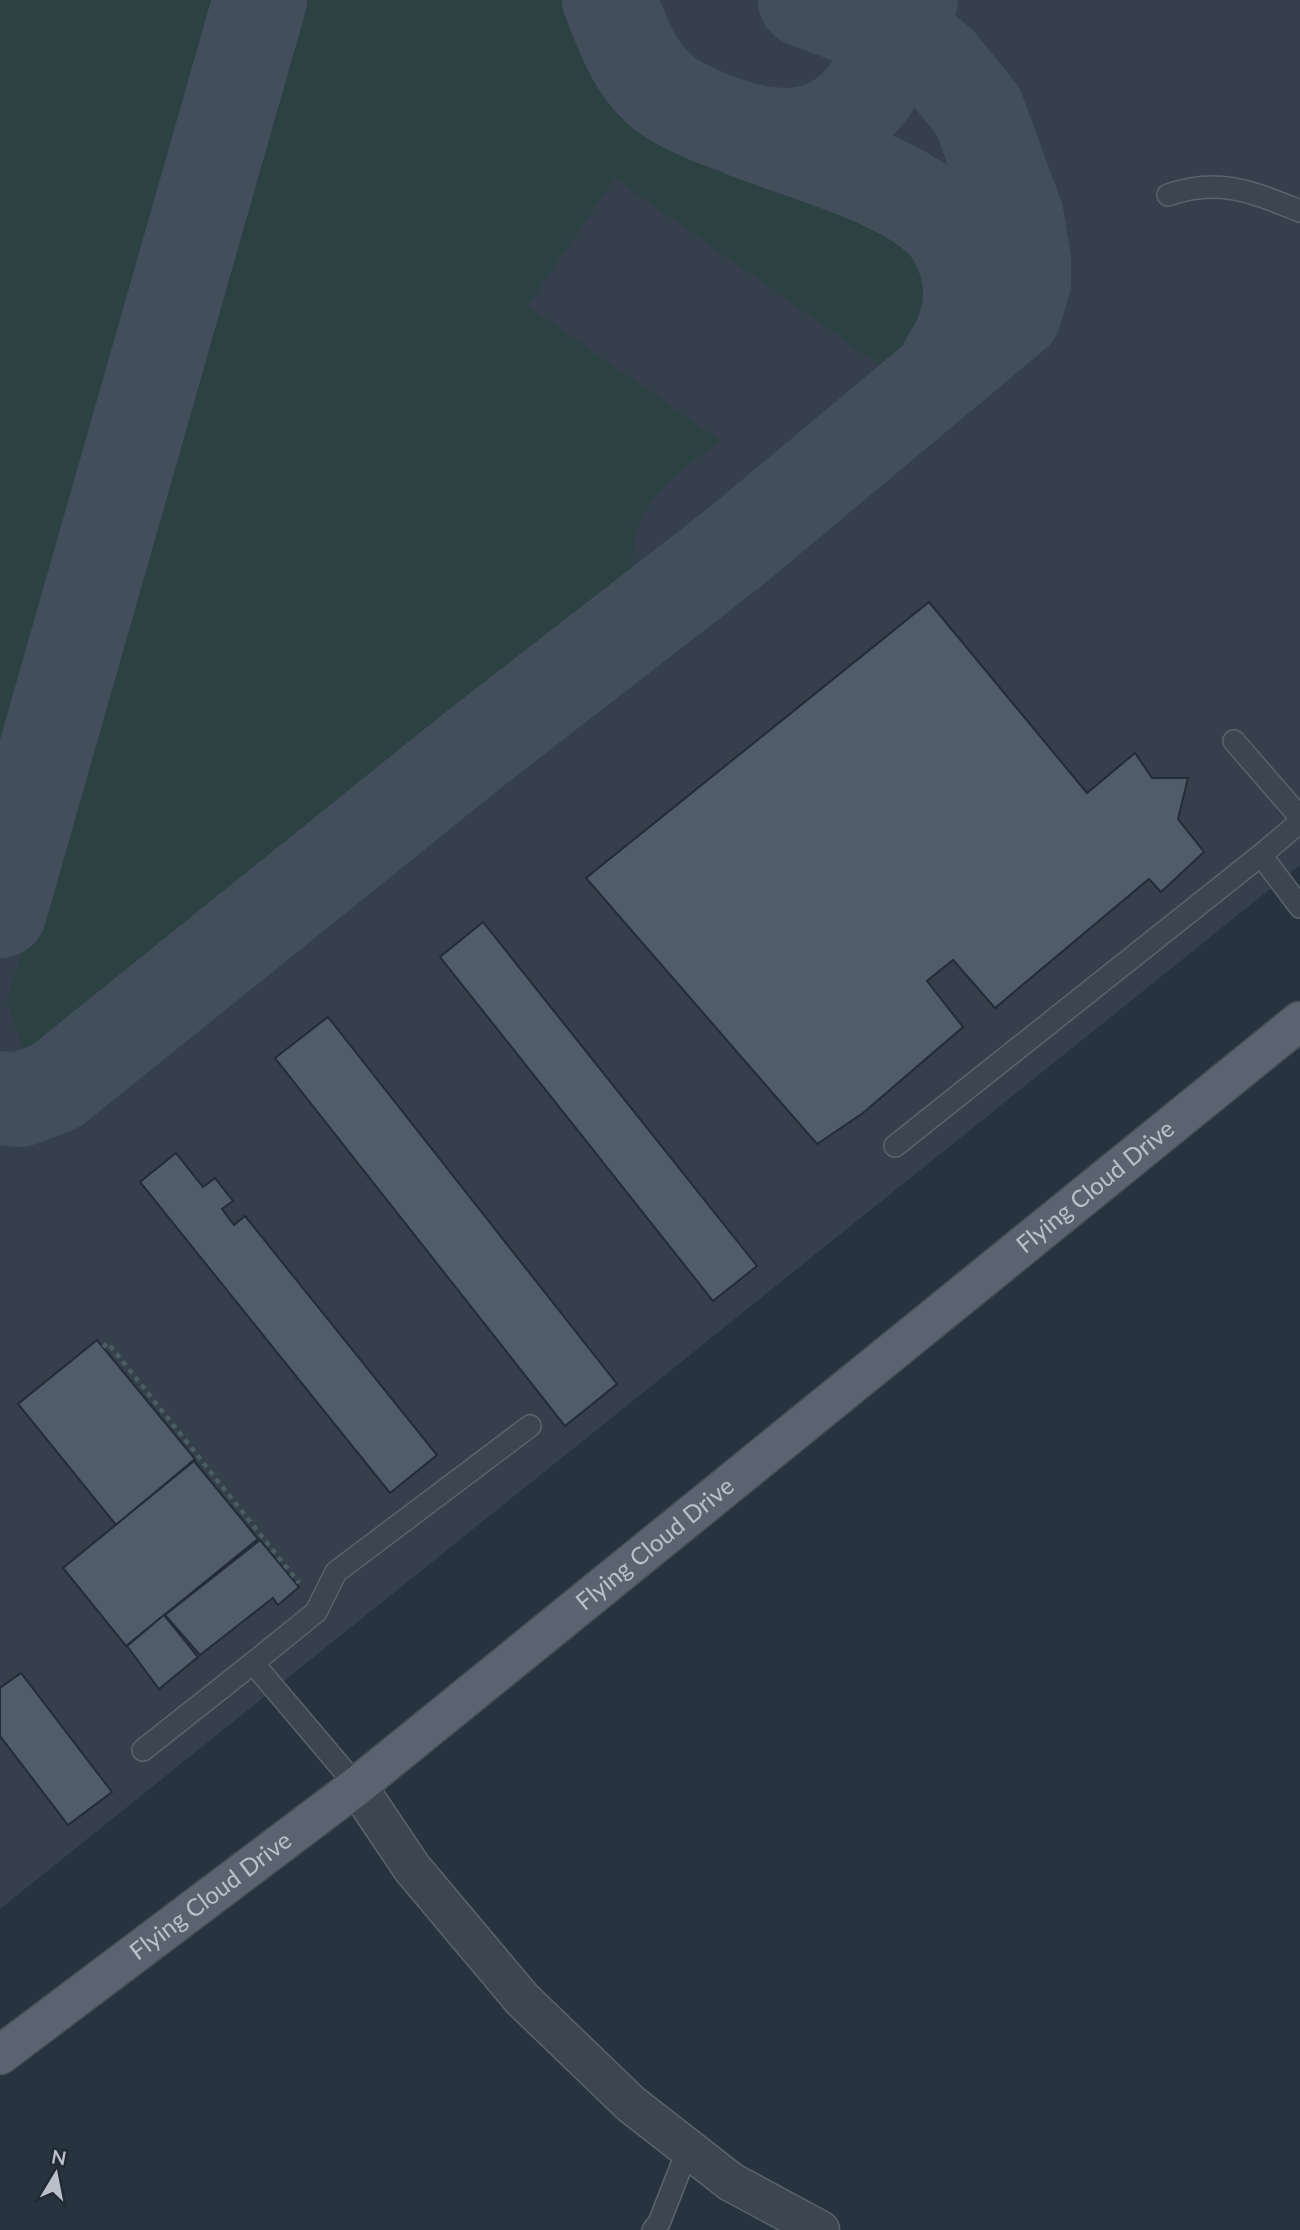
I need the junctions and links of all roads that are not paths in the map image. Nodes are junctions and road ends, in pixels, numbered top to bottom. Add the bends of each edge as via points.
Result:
1 (1168, 195) dead end
2 (1300, 211) edge
3 (1234, 741) dead end
4 (1300, 820) edge
5 (1261, 855) junction
6 (1300, 907) edge
7 (1300, 1021) edge
8 (895, 1146) dead end
9 (530, 1426) dead end
10 (253, 1662) junction
11 (143, 1750) dead end
12 (357, 1786) junction
13 (0, 2055) edge
14 (688, 2150) junction
15 (653, 2230) edge
16 (820, 2230) edge

1 - 2 lane via 1196,185 1228,188
3 - 4 lane
4 - 5 lane
5 - 6 lane
5 - 8 lane
7 - 12 main road, Flying Cloud Drive
9 - 10 lane via 336,1572 316,1612
10 - 11 lane
10 - 12 lane
12 - 13 main road, Flying Cloud Drive
12 - 14 street via 412,1868 522,1999 631,2104
14 - 15 lane
14 - 16 street via 731,2182

